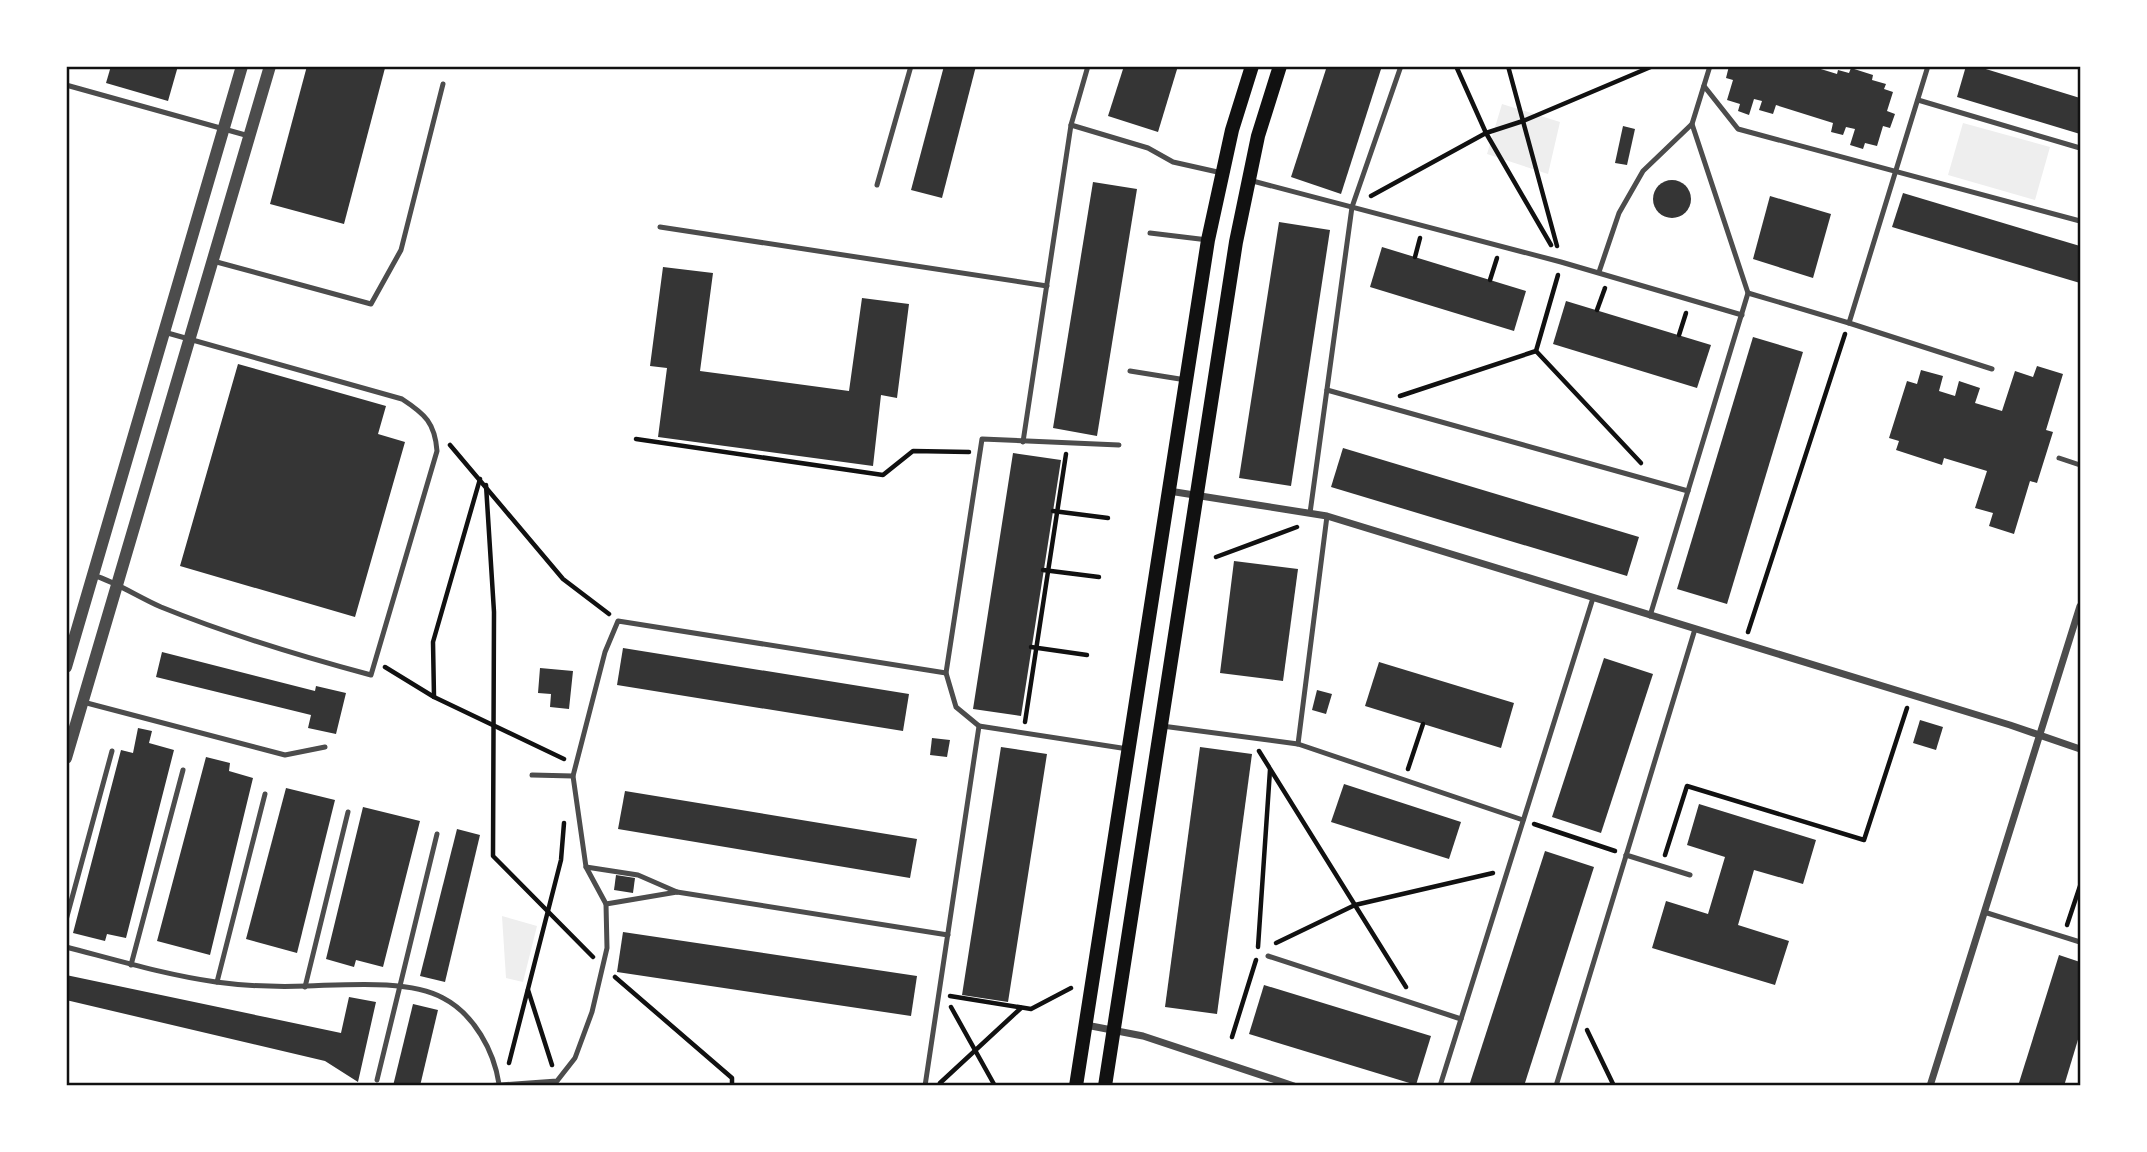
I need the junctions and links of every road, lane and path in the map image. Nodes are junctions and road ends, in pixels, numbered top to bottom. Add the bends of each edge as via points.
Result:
1 (242, 66) edge
2 (270, 66) edge
3 (911, 66) edge
4 (1088, 66) edge
5 (1252, 66) edge
6 (1280, 66) edge
7 (1401, 66) edge
8 (1456, 66) edge
9 (1508, 66) edge
10 (1653, 66) edge
11 (1710, 66) edge
12 (1928, 66) edge
13 (443, 84) dead end
14 (66, 85) edge
15 (1704, 86) junction
16 (1918, 100) junction
17 (1523, 121) junction
18 (1692, 124) junction
19 (1071, 125) junction
20 (224, 129) junction
21 (1486, 134) junction
22 (249, 136) junction
23 (2081, 148) edge
24 (1222, 173) junction
25 (1897, 173) junction
26 (1248, 180) junction
27 (877, 185) dead end
28 (1352, 207) junction
29 (2081, 221) edge
30 (660, 227) dead end
31 (1150, 233) dead end
32 (1208, 240) junction
33 (1500, 246) junction
34 (213, 261) junction
35 (1561, 262) junction
36 (1599, 272) junction
37 (1609, 275) junction
38 (1490, 280) dead end
39 (1047, 286) junction
40 (1748, 293) junction
41 (1690, 299) junction
42 (1597, 310) dead end
43 (1742, 315) junction
44 (1849, 323) junction
45 (164, 332) junction
46 (1679, 335) dead end
47 (190, 339) junction
48 (1536, 351) junction
49 (1992, 369) dead end
50 (1130, 371) dead end
51 (1186, 380) junction
52 (1328, 390) junction
53 (1377, 403) junction
54 (435, 430) junction
55 (636, 439) dead end
56 (1023, 442) junction
57 (1068, 444) junction
58 (1119, 445) dead end
59 (980, 452) junction
60 (2059, 458) dead end
61 (2081, 466) edge
62 (480, 479) junction
63 (1658, 482) junction
64 (486, 485) junction
65 (1169, 491) junction
66 (1688, 491) junction
67 (1197, 496) junction
68 (1055, 511) junction
69 (1310, 513) junction
70 (1327, 516) junction
71 (1108, 518) dead end
72 (1216, 557) dead end
73 (1046, 570) junction
74 (93, 575) junction
75 (1099, 577) dead end
76 (119, 583) junction
77 (1593, 598) junction
78 (2081, 606) edge
79 (1650, 616) junction
80 (618, 621) junction
81 (1695, 629) junction
82 (1744, 644) junction
83 (1034, 647) junction
84 (1087, 655) dead end
85 (374, 664) junction
86 (66, 667) edge
87 (946, 673) junction
88 (434, 697) junction
89 (83, 702) junction
90 (1909, 702) dead end
91 (1423, 724) dead end
92 (493, 725) junction
93 (979, 726) junction
94 (1161, 726) junction
95 (1024, 733) junction
96 (2039, 736) junction
97 (1251, 738) junction
98 (1298, 744) junction
99 (325, 747) dead end
100 (1128, 749) junction
101 (2081, 749) edge
102 (112, 751) dead end
103 (66, 758) edge
104 (183, 770) dead end
105 (1270, 770) junction
106 (532, 775) dead end
107 (573, 776) junction
108 (1405, 780) junction
109 (265, 793) dead end
110 (348, 812) dead end
111 (565, 814) dead end
112 (1523, 820) junction
113 (437, 834) dead end
114 (1626, 855) junction
115 (1661, 866) junction
116 (586, 867) junction
117 (1508, 870) junction
118 (1690, 875) dead end
119 (2081, 886) edge
120 (677, 892) junction
121 (606, 904) junction
122 (1355, 905) junction
123 (548, 908) junction
124 (1984, 912) junction
125 (66, 920) edge
126 (948, 935) junction
127 (2063, 936) junction
128 (2081, 942) edge
129 (66, 947) edge
130 (1258, 953) junction
131 (1268, 956) dead end
132 (131, 965) junction
133 (603, 967) junction
134 (217, 982) junction
135 (305, 986) junction
136 (400, 987) junction
137 (1071, 988) dead end
138 (528, 989) junction
139 (1417, 1005) junction
140 (1022, 1008) junction
141 (1577, 1010) junction
142 (1461, 1019) junction
143 (1085, 1025) junction
144 (1114, 1030) junction
145 (1232, 1037) dead end
146 (975, 1050) junction
147 (377, 1080) dead end
148 (557, 1081) junction
149 (502, 1084) edge
150 (486, 1086) edge
151 (564, 1086) edge
152 (732, 1086) edge
153 (925, 1086) edge
154 (937, 1086) edge
155 (995, 1086) edge
156 (1076, 1086) edge
157 (1105, 1086) edge
158 (1294, 1086) edge
159 (1440, 1086) edge
160 (1556, 1086) edge
161 (1614, 1086) edge
162 (1930, 1086) edge

1 - 20 street
2 - 22 street
3 - 27 lane
4 - 19 lane
5 - 24 main road
6 - 26 main road
7 - 28 lane
8 - 21 path
9 - 17 path
10 - 17 path
11 - 15 lane
12 - 16 lane
13 - 34 lane via 401,250 371,304
14 - 20 lane
15 - 18 lane
15 - 25 lane via 1738,129
16 - 23 lane
16 - 25 lane
17 - 21 path
17 - 35 path
18 - 36 lane via 1643,171 1619,213
18 - 40 lane
19 - 24 lane via 1148,148 1173,162
19 - 39 lane
20 - 22 lane
20 - 45 street
21 - 28 path
21 - 35 path
22 - 34 street
24 - 32 main road
25 - 29 lane
25 - 44 lane
26 - 28 lane
26 - 67 main road
28 - 33 lane
28 - 52 lane
30 - 39 lane
31 - 32 lane
32 - 51 main road
33 - 35 lane
33 - 38 path
34 - 47 street
35 - 36 lane
35 - 48 path
36 - 37 lane
37 - 41 lane
37 - 42 path
39 - 56 lane
40 - 43 lane
40 - 44 lane
41 - 43 lane
41 - 46 path
43 - 66 lane
44 - 49 lane
44 - 82 path
45 - 47 lane
45 - 74 street
47 - 54 lane via 402,399 424,413
47 - 76 street
48 - 53 path
48 - 63 path
50 - 51 lane
51 - 65 main road
52 - 53 lane
52 - 69 lane
53 - 63 lane
54 - 62 path
54 - 85 lane via 437,451
55 - 59 path via 883,475 913,451
56 - 57 lane
56 - 59 lane via 982,439
57 - 58 lane
57 - 68 path
59 - 87 lane
60 - 61 lane
62 - 64 path
62 - 88 path via 433,642
63 - 66 lane
64 - 80 path via 563,579
64 - 92 path via 494,612
65 - 67 street
65 - 100 main road
66 - 79 lane
67 - 69 street
67 - 94 main road
68 - 71 path
68 - 73 path
69 - 70 street
69 - 72 path via 1308,522
70 - 77 street
70 - 98 lane
73 - 75 path
73 - 83 path
74 - 76 lane
74 - 86 street
76 - 85 lane via 160,606 293,654 371,675
76 - 89 street
77 - 79 street
77 - 112 lane
78 - 96 street
79 - 81 street
80 - 87 lane
80 - 107 lane via 605,652
81 - 82 street
81 - 114 lane
82 - 96 street
83 - 84 path
83 - 95 path
85 - 88 path via 394,670
87 - 93 lane via 956,707
88 - 92 path
89 - 99 lane via 285,755
89 - 103 street
90 - 115 path via 1864,840 1687,786
91 - 108 path
92 - 107 path via 563,757
92 - 123 path via 493,856
93 - 95 lane
93 - 126 lane
94 - 97 lane
94 - 144 main road
95 - 100 lane
96 - 101 street
96 - 124 street
97 - 98 lane
97 - 105 path
98 - 108 lane
100 - 143 main road
102 - 125 lane
104 - 132 lane
105 - 122 path
105 - 130 path
106 - 107 lane
107 - 116 lane
108 - 112 lane
109 - 134 lane
110 - 135 lane
111 - 123 path via 561,860
112 - 114 path
112 - 117 lane
113 - 136 lane
114 - 115 lane
114 - 141 lane
115 - 118 lane
116 - 120 lane via 638,875
116 - 121 lane
117 - 122 path
117 - 142 lane
119 - 127 path
120 - 121 lane
120 - 126 lane
121 - 133 lane
122 - 130 path
122 - 139 path
123 - 133 path
123 - 138 path
124 - 127 lane
124 - 162 street
126 - 153 lane
127 - 128 lane
129 - 132 lane
130 - 145 path
131 - 139 lane
132 - 134 lane
133 - 148 lane via 575,1058
133 - 152 path via 732,1078
134 - 135 lane
135 - 136 lane via 356,982
136 - 147 lane
136 - 149 lane via 442,996 457,1008 487,1043
137 - 140 path via 1031,1009
138 - 148 path
138 - 149 path
139 - 142 lane
140 - 146 path
140 - 146 path via 944,995
141 - 160 lane
141 - 161 path
142 - 159 lane
143 - 144 street
143 - 156 main road
144 - 157 main road
144 - 158 street
146 - 154 path
146 - 155 path
148 - 149 lane
148 - 151 lane
149 - 150 lane

